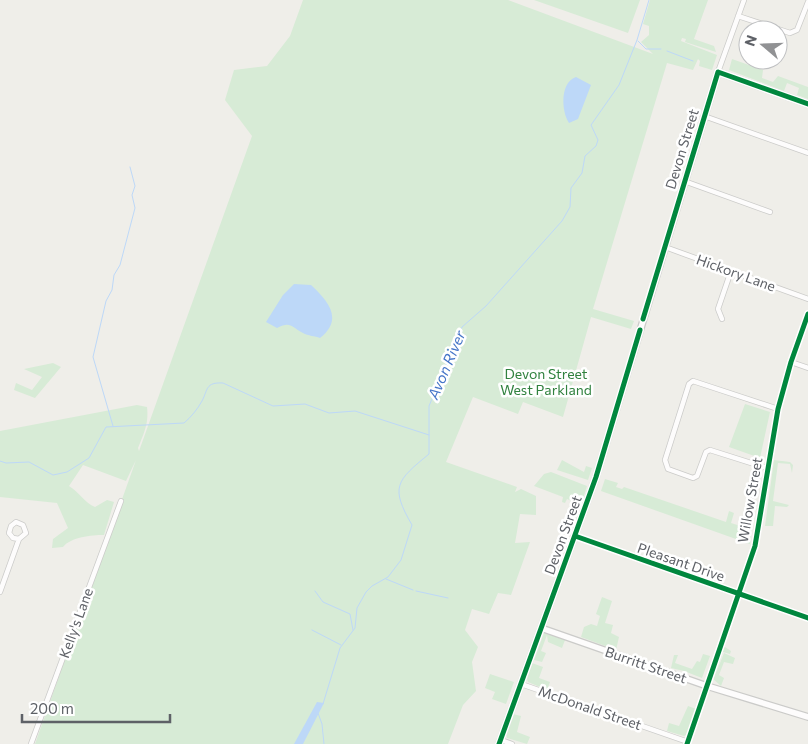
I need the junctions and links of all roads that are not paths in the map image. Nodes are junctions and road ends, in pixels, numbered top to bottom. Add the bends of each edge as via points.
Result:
1 (744, 0) edge
2 (808, 2) edge
3 (738, 16) junction
4 (718, 72) junction
5 (808, 104) edge
6 (704, 116) junction
7 (808, 153) edge
8 (684, 181) junction
9 (770, 212) dead end
10 (665, 247) junction
11 (731, 271) junction
12 (808, 299) edge
13 (808, 314) edge
14 (722, 318) dead end
15 (791, 362) junction
16 (808, 368) edge
17 (778, 409) junction
18 (767, 468) junction
19 (120, 501) dead end
20 (575, 536) junction
21 (19, 539) dead end
22 (0, 592) edge
23 (737, 594) junction
24 (808, 618) edge
25 (541, 628) junction
26 (521, 684) junction
27 (706, 686) junction
28 (808, 717) edge
29 (500, 742) edge
30 (687, 743) edge
31 (32, 744) edge
32 (512, 744) edge

1 - 3 street, Devon Street
2 - 3 street via 798,30 790,32
3 - 4 street, Devon Street
4 - 5 street
4 - 6 street, Devon Street
6 - 7 street
6 - 8 street, Devon Street
8 - 9 street
8 - 10 street, Devon Street
10 - 11 street, Hickory Lane
10 - 20 street, Devon Street via 596,477
11 - 12 street, Hickory Lane
11 - 14 street via 718,309
13 - 15 street, Willow Street
15 - 16 street
15 - 17 street, Willow Street
17 - 18 street, Willow Street
17 - 18 street via 693,381 688,386 665,460 668,469 693,478 710,450
18 - 23 street, Willow Street via 755,546
19 - 31 street, Kelly's Lane
20 - 23 street, Pleasant Drive
20 - 25 street, Devon Street
21 - 22 street
23 - 24 street, Pleasant Drive
23 - 27 street, Willow Street
25 - 26 street, Devon Street
25 - 27 street, Burritt Street
26 - 29 street, Devon Street
26 - 30 street, McDonald Street
27 - 28 street, Burritt Street
27 - 30 street, Willow Street
29 - 32 street

